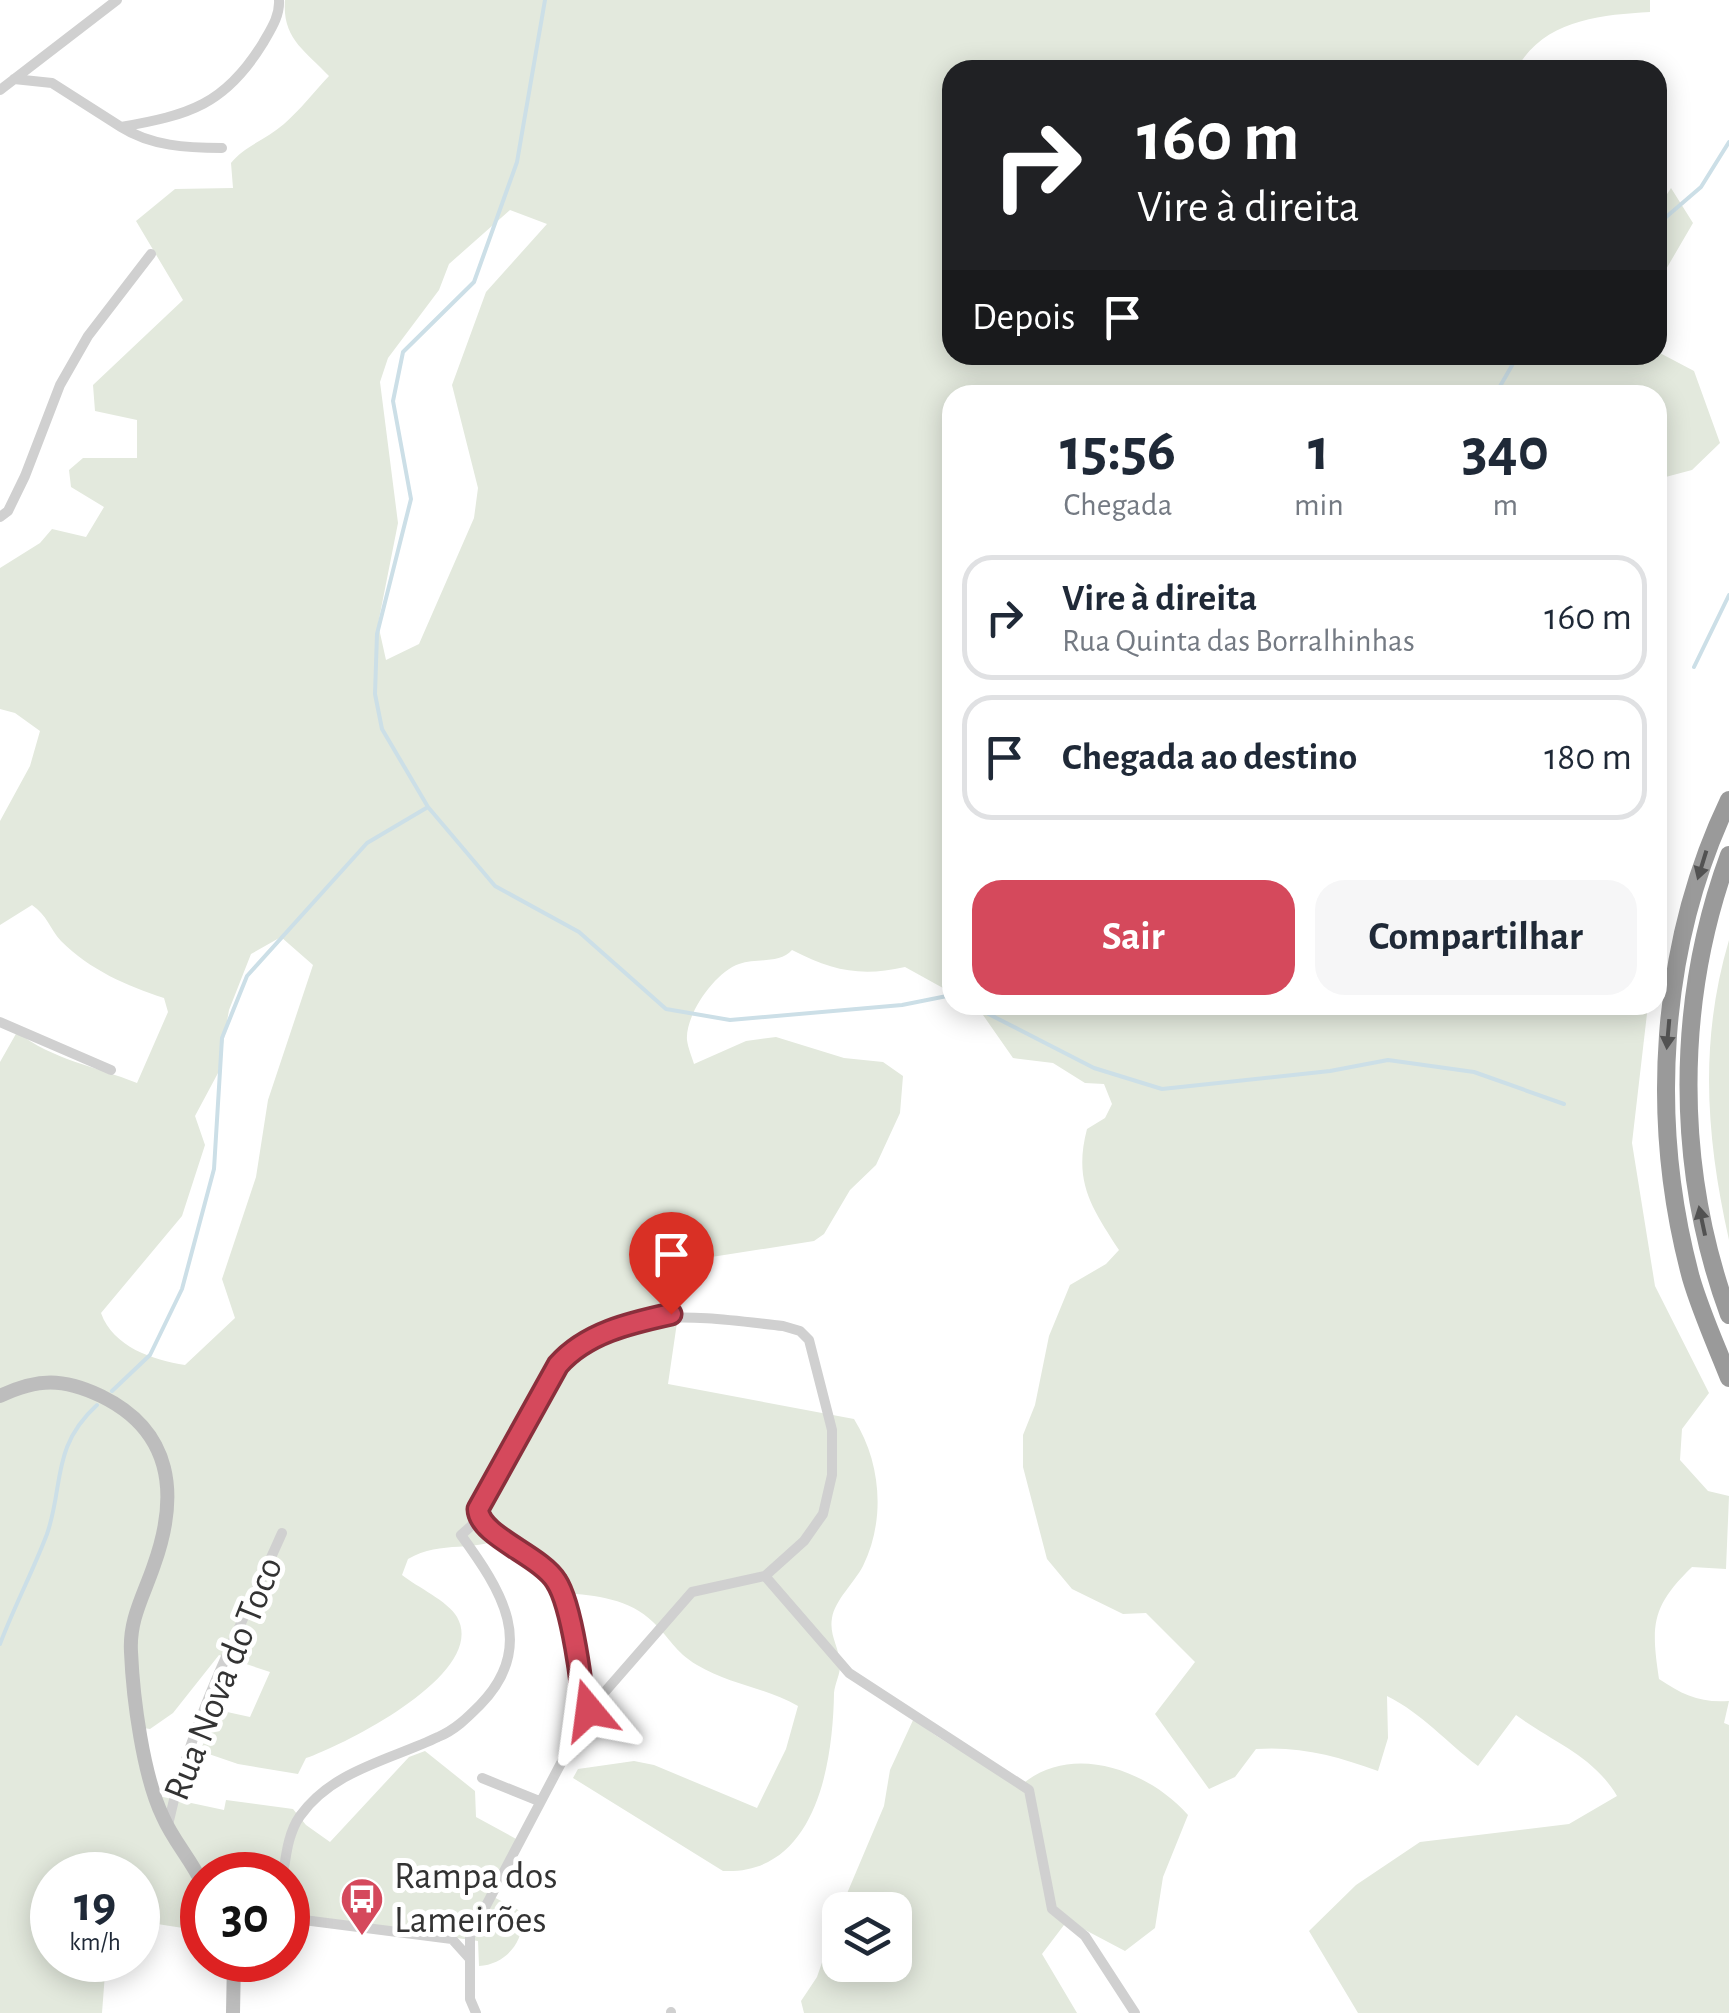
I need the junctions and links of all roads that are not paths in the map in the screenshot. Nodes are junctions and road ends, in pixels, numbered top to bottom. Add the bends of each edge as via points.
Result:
1 (117, 0) edge
2 (279, 0) edge
3 (14, 79) junction
4 (0, 90) edge
5 (120, 127) junction
6 (222, 148) dead end
7 (151, 254) dead end
8 (0, 517) edge
9 (1729, 800) edge
10 (1729, 855) edge
11 (0, 1022) edge
12 (110, 1070) dead end
13 (1729, 1315) edge
14 (1729, 1378) edge
15 (0, 1396) edge
16 (479, 1519) junction
17 (282, 1533) dead end
18 (765, 1576) junction
19 (584, 1719) junction
20 (482, 1778) dead end
21 (540, 1801) junction
22 (168, 1825) junction
23 (184, 1852) edge
24 (287, 1852) edge
25 (310, 1921) edge
26 (470, 1960) junction
27 (234, 1982) edge
28 (233, 2013) edge
29 (476, 2013) edge
30 (1135, 2013) edge

1 - 3 street
2 - 5 street via 272,30 213,102
3 - 4 street
3 - 5 street via 52,82
5 - 6 street via 163,144
7 - 8 street via 78,352 25,476
9 -> 14 highway via 1690,904 1671,996 1668,1134 1692,1281
13 -> 10 highway via 1699,1208 1689,1132 1690,1033 1710,909
11 - 12 street
15 - 22 street via 50,1379 80,1386 144,1427 162,1449 168,1478 164,1516 156,1562 133,1616 130,1651 154,1789
16 - 18 street via 478,1509 575,1345 671,1314 783,1326 808,1340 832,1430 832,1475 823,1514
16 - 19 street via 557,1582
16 - 24 street via 461,1535 500,1594 511,1643 506,1670 463,1722 355,1770 314,1803 299,1817
17 - 22 street, Rua Nova do Toco via 211,1691 178,1777
18 - 19 street via 692,1592
18 - 30 street via 849,1673 1028,1790 1052,1909 1109,1968
19 - 21 street
20 - 21 street
21 - 26 street via 470,1936
22 - 23 street
25 - 26 street via 452,1939
26 - 29 street
27 - 28 street

